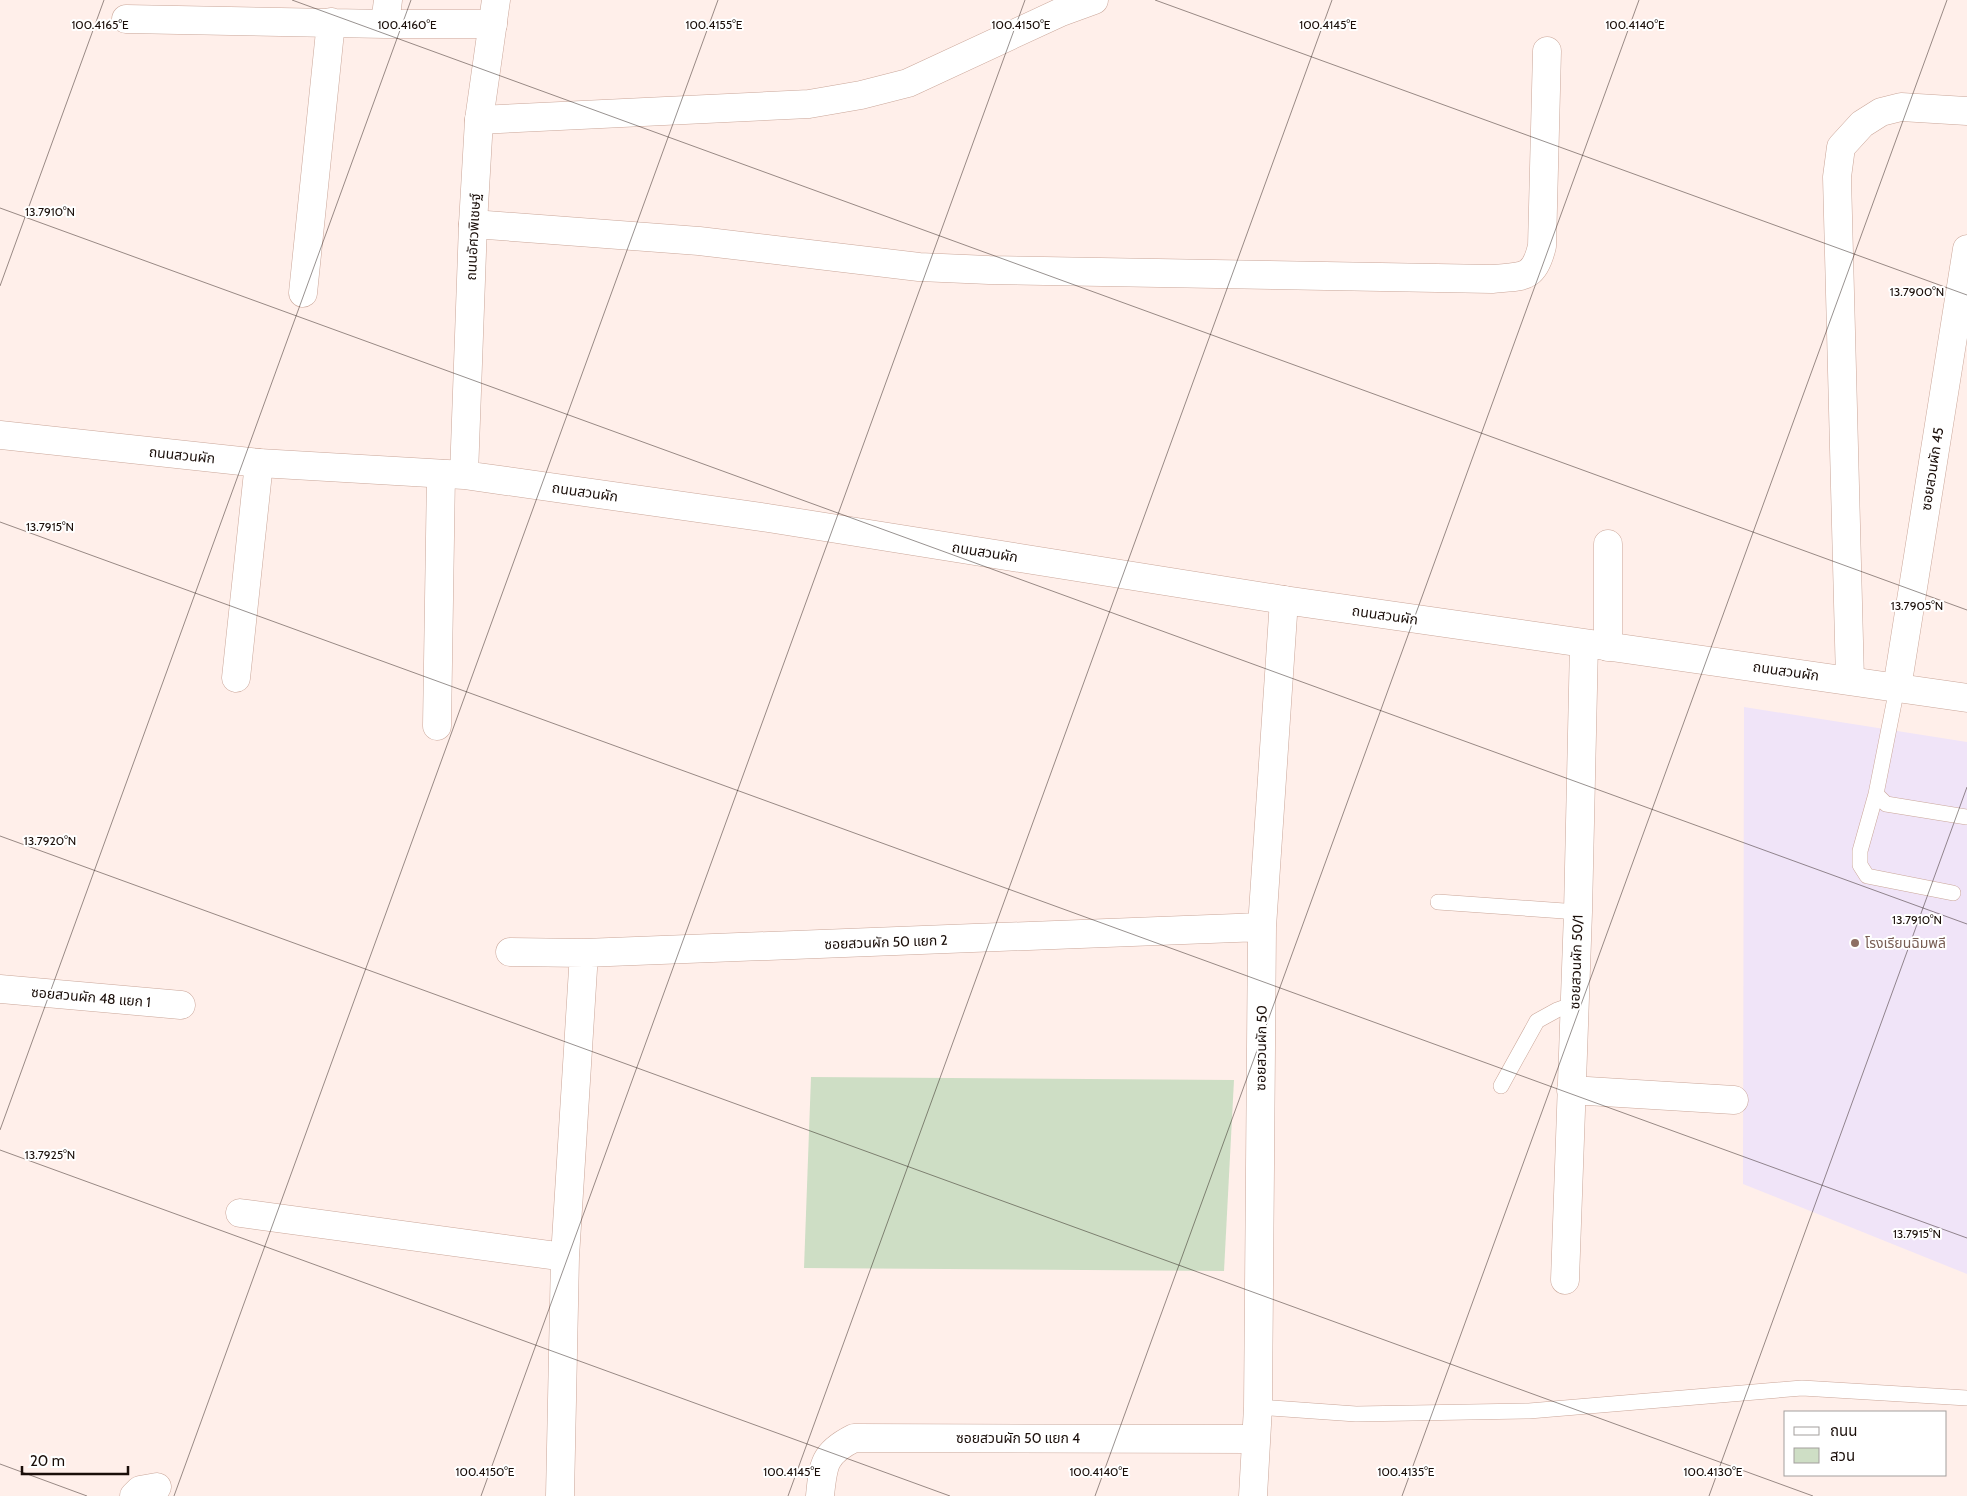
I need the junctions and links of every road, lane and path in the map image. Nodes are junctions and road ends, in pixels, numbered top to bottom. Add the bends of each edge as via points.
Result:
1 (1094, 0) edge
2 (387, 12) edge
3 (495, 12) edge
4 (126, 19) dead end
5 (331, 22) junction
6 (1547, 52) dead end
7 (1967, 112) edge
8 (480, 120) junction
9 (473, 224) junction
10 (1967, 250) edge
11 (303, 293) dead end
12 (0, 435) edge
13 (259, 463) junction
14 (453, 475) junction
15 (1608, 544) dead end
16 (1284, 600) junction
17 (1596, 646) junction
18 (236, 678) dead end
19 (1850, 680) junction
20 (1897, 688) junction
21 (1967, 698) edge
22 (437, 726) dead end
23 (1876, 794) junction
24 (1967, 817) edge
25 (1953, 893) dead end
26 (1438, 902) dead end
27 (1578, 912) junction
28 (1262, 927) junction
29 (510, 952) dead end
30 (584, 953) junction
31 (0, 989) edge
32 (1574, 1004) junction
33 (181, 1005) dead end
34 (1502, 1086) dead end
35 (1571, 1090) junction
36 (1734, 1100) dead end
37 (240, 1213) dead end
38 (565, 1257) junction
39 (1565, 1280) dead end
40 (1967, 1398) edge
41 (1258, 1407) junction
42 (1255, 1439) junction
43 (560, 1496) edge
44 (820, 1496) edge
45 (1253, 1496) edge

1 - 8 street via 908,83 861,95 809,104
2 - 3 street
2 - 5 street
3 - 8 street, ถนนอัศวพิเชษฐ์
4 - 5 street
5 - 11 street
6 - 9 street via 1542,246 1538,264 1532,271 1516,277 989,270 919,266 708,242
7 - 19 street via 1902,107 1881,112 1862,124 1841,147 1837,177
8 - 9 street, ถนนอัศวพิเชษฐ์
9 - 14 street, ถนนอัศวพิเชษฐ์
10 - 20 street, ซอยสวนผัก 45
12 - 13 street, ถนนสวนผัก
13 - 14 street, ถนนสวนผัก
13 - 18 street
14 - 16 street, ถนนสวนผัก via 768,518
14 - 22 street, ถนนอัศวพิเชษฐ์
15 - 17 street, ซอยสวนผัก 50/1
16 - 17 street, ถนนสวนผัก
16 - 28 street, ซอยสวนผัก 50
17 - 19 street, ถนนสวนผัก
17 - 27 street, ซอยสวนผัก 50/1
19 - 20 street, ถนนสวนผัก
20 - 21 street, ถนนสวนผัก
20 - 23 lane
23 - 24 lane via 1886,804
23 - 25 lane via 1860,851 1860,865 1867,876
26 - 27 lane
27 - 32 street, ซอยสวนผัก 50/1
28 - 30 street, ซอยสวนผัก 50 แยก 2
28 - 41 street, ซอยสวนผัก 50
29 - 30 street, ซอยสวนผัก 50 แยก 2
30 - 38 street
31 - 33 street, ซอยสวนผัก 48 แยก 1
32 - 34 lane via 1537,1021
32 - 35 street, ซอยสวนผัก 50/1
35 - 36 street
35 - 39 street, ซอยสวนผัก 50/1
37 - 38 street
38 - 43 street
40 - 41 lane via 1802,1388 1529,1411 1356,1414
41 - 42 street, ซอยสวนผัก 50
42 - 44 street, ซอยสวนผัก 50 แยก 4 via 854,1438 838,1446 829,1456 822,1473
42 - 45 street, ซอยสวนผัก 50

